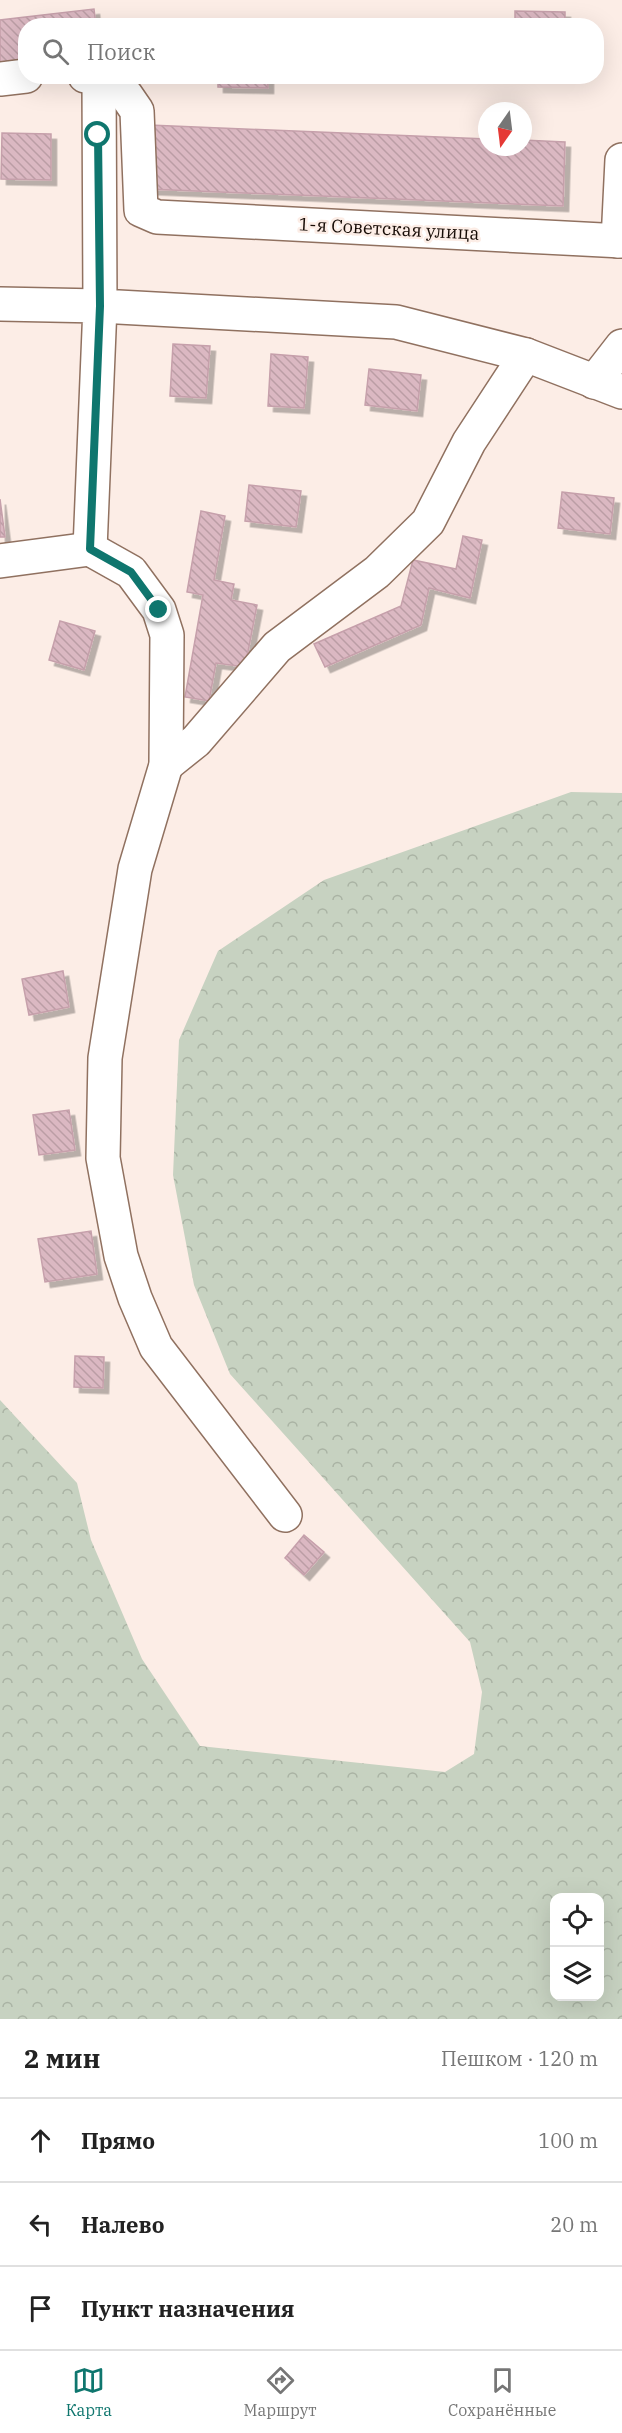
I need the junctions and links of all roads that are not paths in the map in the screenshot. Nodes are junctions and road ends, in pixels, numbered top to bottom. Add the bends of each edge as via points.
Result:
1 (18, 77) edge
2 (0, 79) edge
3 (92, 84) edge
4 (105, 84) edge
5 (622, 160) edge
6 (620, 241) edge
7 (0, 304) edge
8 (100, 306) junction
9 (622, 346) edge
10 (526, 355) junction
11 (608, 387) edge
12 (90, 549) junction
13 (0, 561) edge
14 (166, 765) junction
15 (285, 1515) dead end

1 - 2 street
3 - 8 street
4 - 6 street, 1-я Советская улица via 126,95 137,111 141,210 157,217
5 - 6 street
7 - 8 street
8 - 10 street via 396,322
8 - 12 street
9 - 11 street
10 - 11 street
10 - 14 street via 469,442 428,522 377,572 278,647 196,741
12 - 13 street
12 - 14 street via 131,572 159,610 167,635
14 - 15 street via 135,869 105,1058 103,1158 121,1257 156,1347

